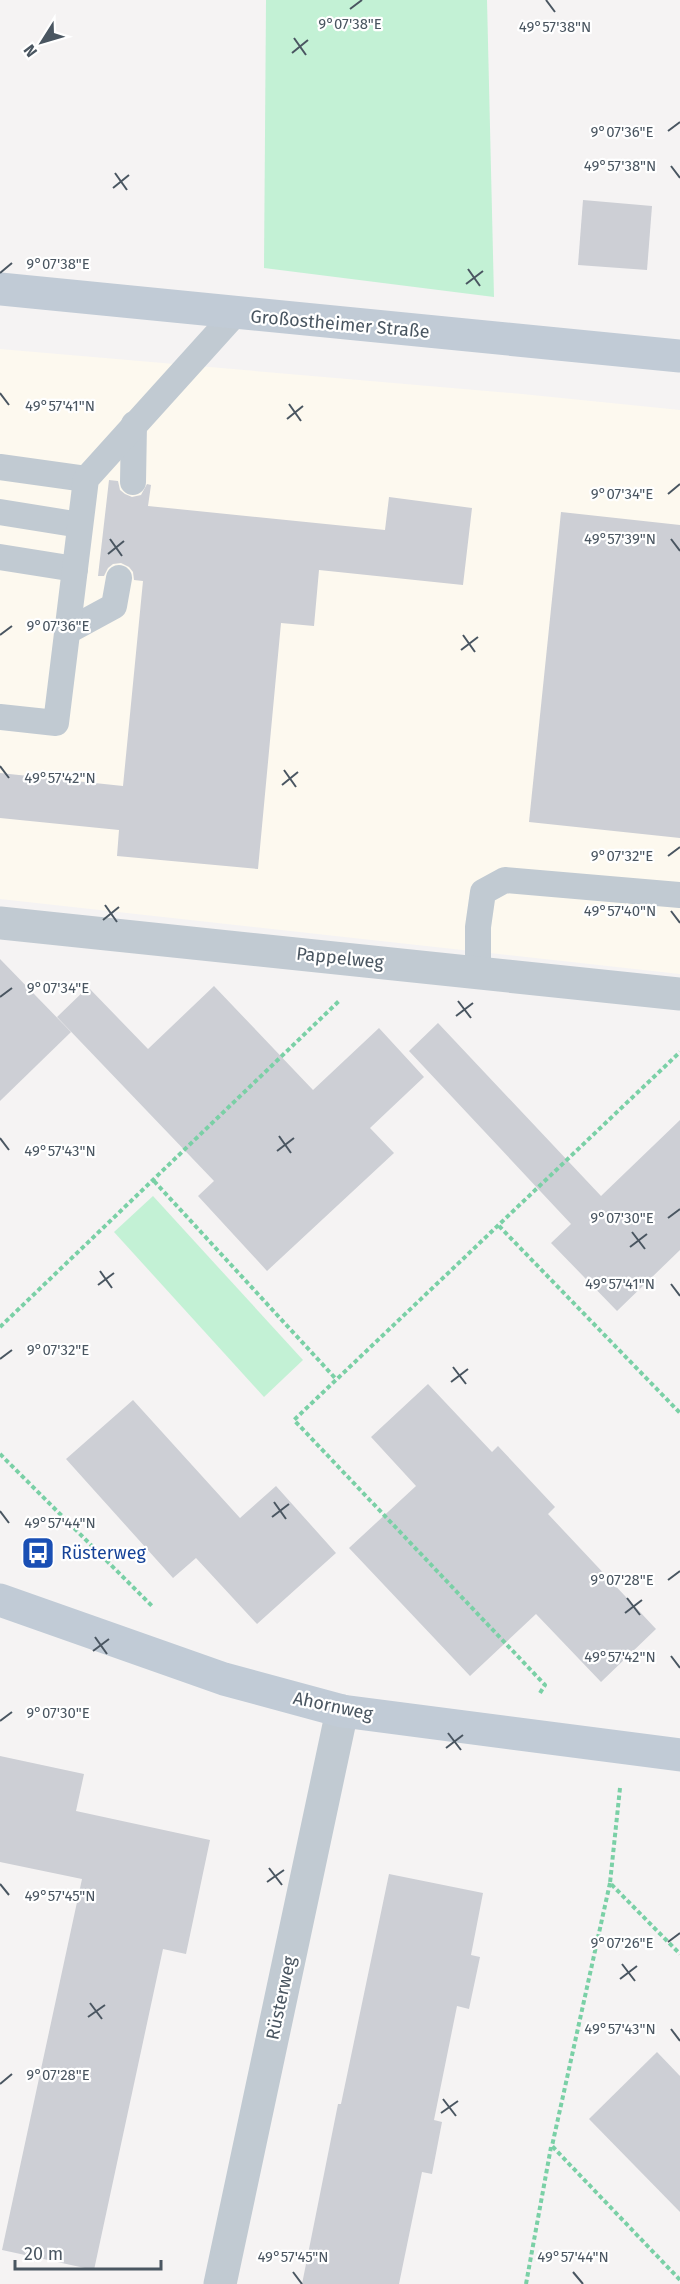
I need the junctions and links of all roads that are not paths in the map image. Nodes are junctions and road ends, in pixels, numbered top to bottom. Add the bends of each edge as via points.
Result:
1 (0, 290) edge
2 (235, 314) junction
3 (680, 356) edge
4 (134, 424) junction
5 (0, 467) edge
6 (86, 479) junction
7 (133, 482) dead end
8 (0, 512) edge
9 (80, 525) junction
10 (0, 557) edge
11 (75, 570) junction
12 (119, 578) dead end
13 (68, 631) junction
14 (0, 717) edge
15 (680, 895) edge
16 (0, 923) edge
17 (478, 973) junction
18 (680, 994) edge
19 (0, 1600) edge
20 (342, 1711) junction
21 (680, 1755) edge
22 (220, 2284) edge

1 - 2 street, Großostheimer Straße
2 - 3 street, Großostheimer Straße
2 - 4 lane
4 - 6 lane
4 - 7 lane
5 - 6 lane
6 - 9 lane
8 - 9 lane
9 - 11 lane
10 - 11 lane
11 - 13 lane
12 - 13 lane via 114,606
13 - 14 lane via 56,723
15 - 17 lane via 505,880 483,891
16 - 17 street, Pappelweg
17 - 18 street, Pappelweg
19 - 20 street, Ahornweg via 224,1680
20 - 21 street, Ahornweg
20 - 22 street, Rüsterweg

